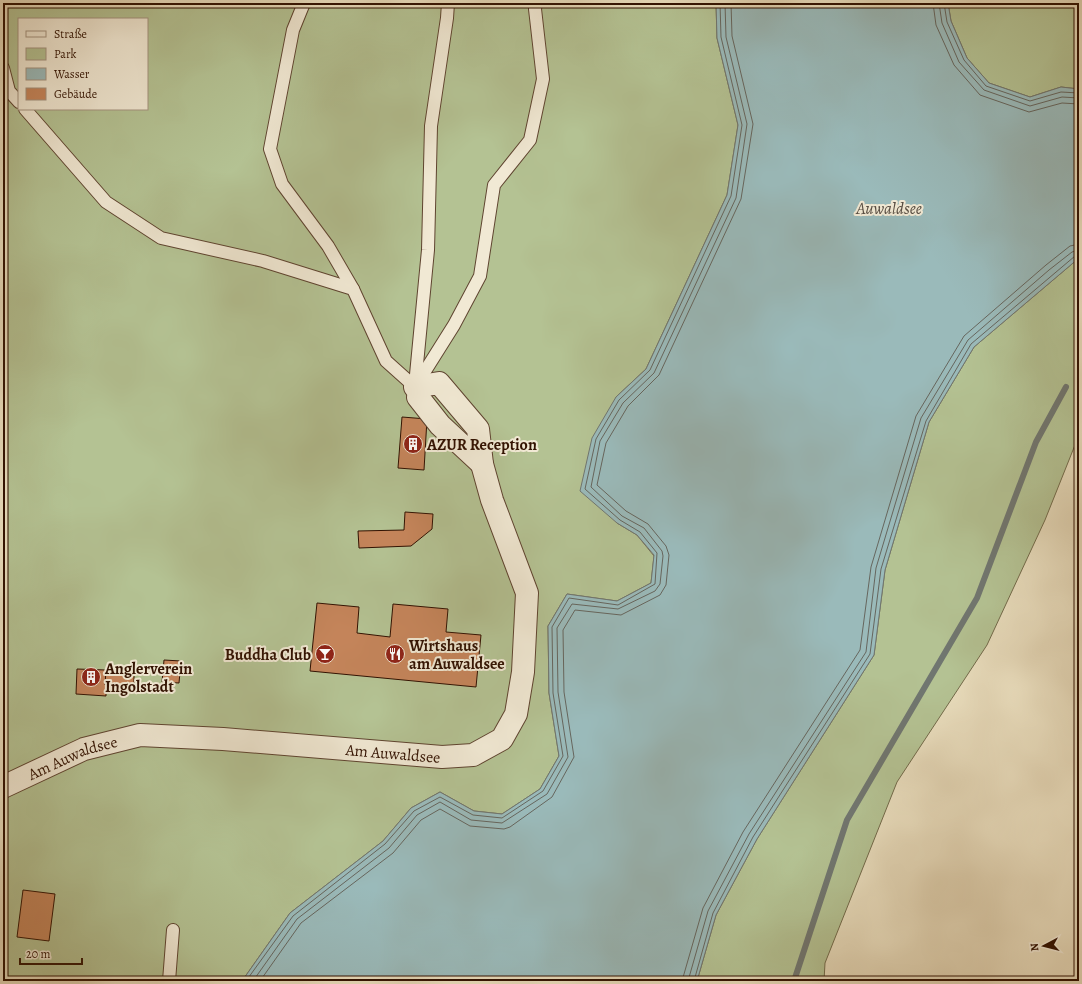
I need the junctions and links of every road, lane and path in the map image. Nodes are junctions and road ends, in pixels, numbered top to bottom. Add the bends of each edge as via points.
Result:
1 (304, 3) edge
2 (448, 3) edge
3 (536, 3) edge
4 (3, 68) edge
5 (18, 101) edge
6 (26, 110) edge
7 (353, 290) junction
8 (417, 392) junction
9 (3, 787) edge
10 (173, 930) dead end
11 (169, 981) edge

1 - 7 lane via 293,30 270,149 282,184 328,246
2 - 8 lane via 448,18 430,126 428,250
3 - 8 lane via 543,79 530,140 494,185 480,276
4 - 5 lane via 10,91
6 - 7 lane via 106,202 161,238 263,261
7 - 8 lane via 386,361
8 - 9 street, Am Auwaldsee via 439,383 478,429 482,464 492,500 527,593 523,672 516,714 502,739 473,754 442,757 223,739 140,735 84,749
10 - 11 lane

